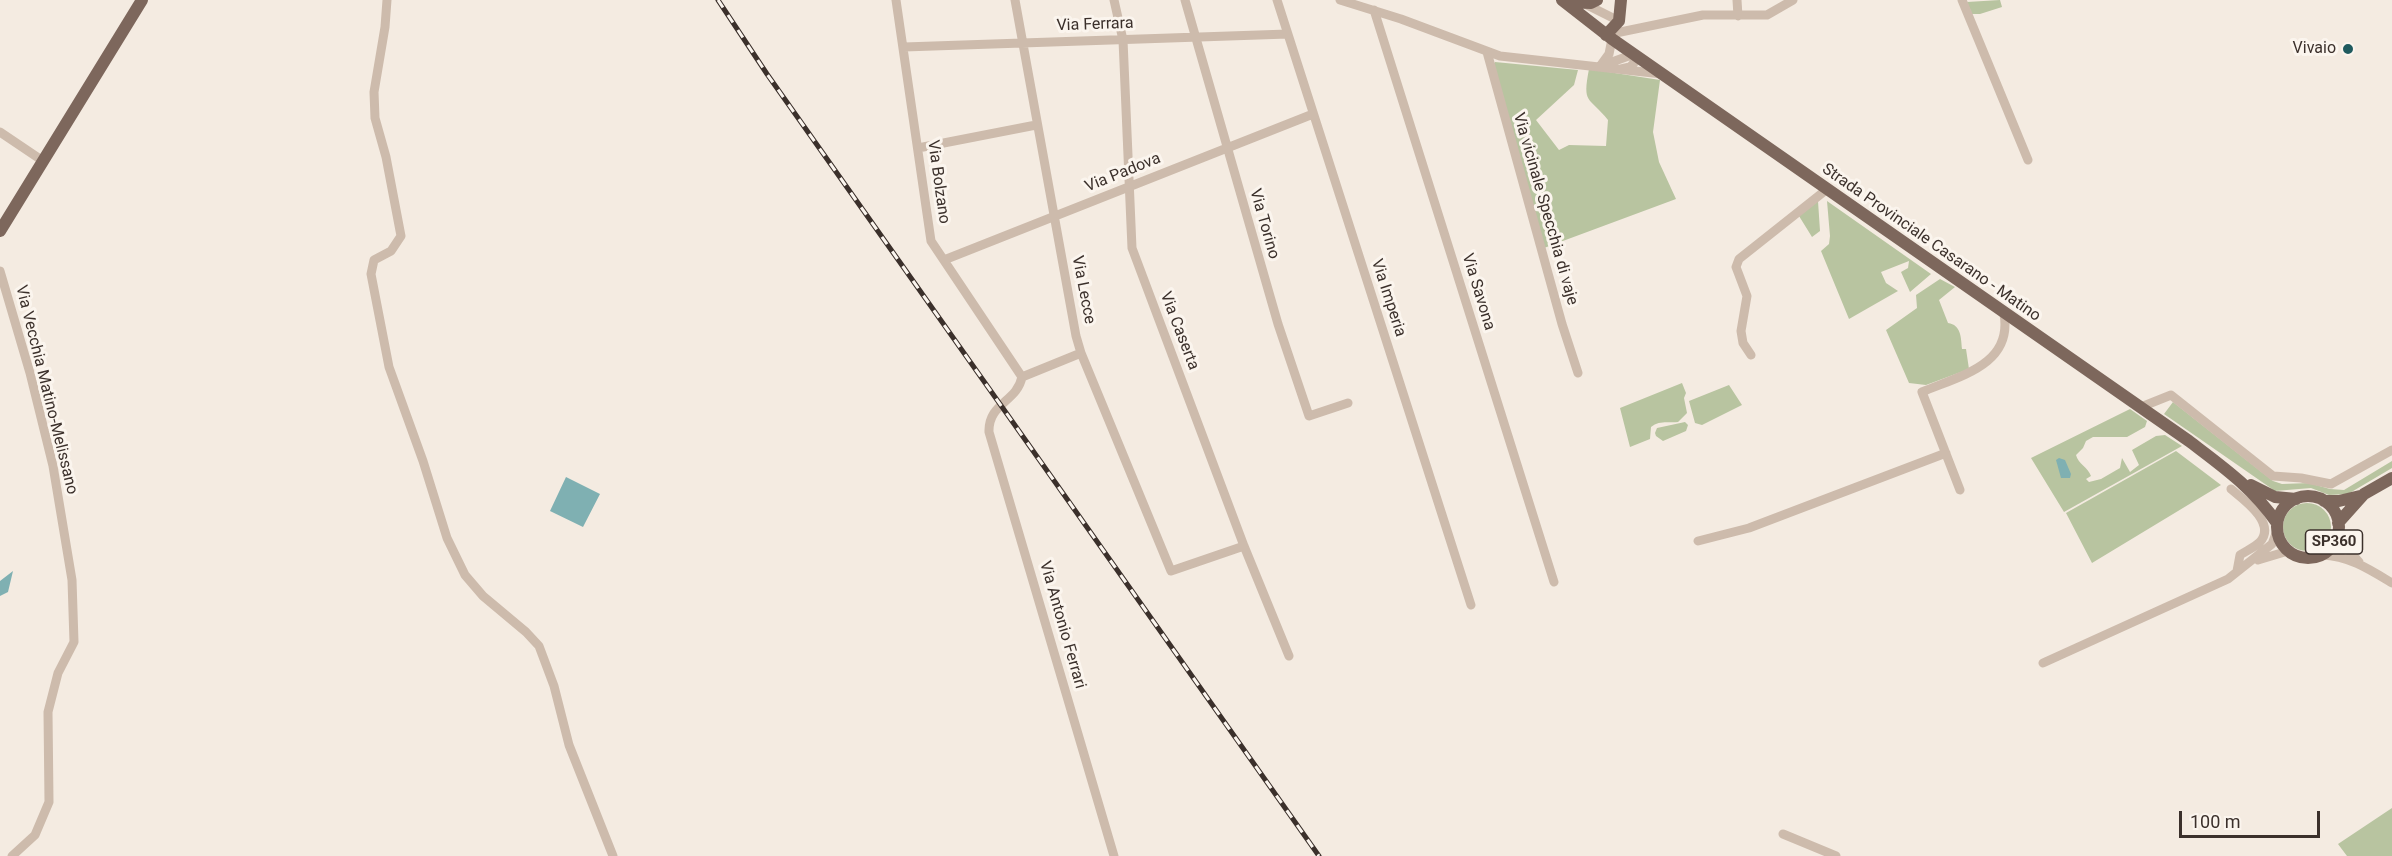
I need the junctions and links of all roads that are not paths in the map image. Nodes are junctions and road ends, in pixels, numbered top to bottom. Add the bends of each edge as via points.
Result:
1 (142, 0) edge
2 (387, 0) edge
3 (896, 0) edge
4 (1015, 0) edge
5 (1114, 0) edge
6 (1185, 0) edge
7 (1277, 0) edge
8 (1340, 0) edge
9 (1597, 0) edge
10 (1621, 0) edge
11 (1737, 0) edge
12 (1793, 0) edge
13 (1962, 0) edge
14 (1564, 1) edge
15 (1583, 3) junction
16 (1374, 10) junction
17 (1738, 16) junction
18 (1619, 21) junction
19 (1288, 34) junction
20 (1195, 37) junction
21 (1609, 37) junction
22 (1123, 39) junction
23 (1022, 43) junction
24 (904, 47) junction
25 (1487, 52) junction
26 (1634, 54) junction
27 (1599, 66) junction
28 (1620, 69) junction
29 (1662, 74) junction
30 (1313, 114) junction
31 (1036, 125) junction
32 (0, 132) edge
33 (918, 148) junction
34 (1226, 148) junction
35 (2028, 160) dead end
36 (43, 161) junction
37 (1129, 187) junction
38 (1826, 189) junction
39 (1054, 217) junction
40 (0, 231) edge
41 (944, 260) junction
42 (0, 271) edge
43 (2004, 314) junction
44 (1081, 354) junction
45 (1751, 355) dead end
46 (1578, 373) dead end
47 (1022, 376) junction
48 (1348, 403) dead end
49 (2141, 407) junction
50 (2392, 450) edge
51 (1946, 453) junction
52 (2392, 478) edge
53 (2234, 484) junction
54 (1960, 490) dead end
55 (2364, 494) junction
56 (2296, 499) junction
57 (2324, 501) junction
58 (2277, 527) junction
59 (2338, 527) junction
60 (1698, 541) dead end
61 (1244, 546) junction
62 (2288, 551) junction
63 (2322, 555) junction
64 (2360, 564) junction
65 (2241, 568) junction
66 (1554, 582) dead end
67 (2392, 583) edge
68 (1471, 605) dead end
69 (1289, 656) dead end
70 (2043, 663) dead end
71 (1783, 834) dead end
72 (12, 856) edge
73 (613, 856) edge
74 (1114, 856) edge
75 (1836, 856) edge

1 - 36 main road
2 - 73 street via 374,92 375,118 401,236 391,251 374,260 371,274 389,367 447,538 465,574 483,596 539,646 569,745
3 - 24 street, Via Bolzano
4 - 23 street, Via Lecce
5 - 22 street, Via Caserta
6 - 20 street, Via Torino
7 - 19 street, Via Imperia
8 - 16 street
9 - 15 main road
10 - 18 main road
11 - 17 street
12 - 17 street via 1767,15
13 - 35 street
14 - 15 main road
14 - 21 main road, Strada Provinciale Casarano - Matino
15 - 18 street
16 - 25 street
16 - 66 street, Via Savona
17 - 21 street via 1703,15
18 - 21 main road
19 - 20 street, Via Ferrara
19 - 30 street, Via Imperia
20 - 22 street, Via Ferrara
20 - 34 street, Via Torino
21 - 26 main road, Strada Provinciale Casarano - Matino / SP360
21 - 27 street via 1609,54
22 - 23 street, Via Ferrara
22 - 37 street, Via Caserta
23 - 24 street, Via Ferrara
23 - 31 street, Via Lecce
24 - 33 street, Via Bolzano
25 - 27 street
25 - 46 street, Via vicinale Specchia di vaje
26 - 27 street
26 - 28 street via 1634,63
26 - 29 main road, Strada Provinciale Casarano - Matino / SP360
27 - 28 street
28 - 29 street
29 - 38 main road, Strada Provinciale Casarano - Matino / SP360
30 - 34 street, Via Padova
30 - 68 street, Via Imperia
31 - 33 street
31 - 39 street, Via Lecce
32 - 36 street
33 - 41 street, Via Bolzano via 931,241
34 - 37 street, Via Padova
34 - 48 street, Via Torino via 1309,416
36 - 40 main road
37 - 39 street, Via Padova
37 - 61 street, Via Caserta via 1132,248
38 - 43 main road, Strada Provinciale Casarano - Matino / SP360
38 - 45 street via 1739,259 1737,267 1747,296 1741,331 1743,344
39 - 41 street, Via Padova
39 - 44 street, Via Lecce
41 - 47 street, Via Bolzano
42 - 72 street, Via Vecchia Matino-Melissano via 53,466 72,580 74,642 58,673 48,712 49,802 35,835
43 - 49 main road, Strada Provinciale Casarano - Matino / SP360
43 - 51 street via 2006,328 1992,358 1922,392
44 - 47 street
44 - 61 street, Via Lecce via 1171,571
47 - 74 street, Via Antonio Ferrari via 1015,393 991,417 989,432
49 - 50 street via 2170,395 2273,476 2331,484
49 - 53 main road, Strada Provinciale Casarano - Matino / SP360
51 - 54 street
51 - 60 street via 1749,528
52 - 55 main road
53 - 56 main road, Strada Provinciale Casarano - Matino / SP360
53 - 58 main road, Strada Provinciale Casarano - Matino / SP360 via 2263,502
53 - 65 street via 2260,515 2264,533 2260,542 2240,555
55 - 57 main road, Strada Provinciale Casarano - Matino
55 - 59 main road
56 - 57 main road, Strada Provinciale Casarano - Matino / SP360 via 2315,497
56 - 58 main road via 2280,513
57 - 59 main road, SP360 via 2331,507
58 - 62 main road, Strada Provinciale Casarano - Matino / SP360
58 - 65 street via 2272,544
59 - 63 main road, SP360 via 2333,545
59 - 64 street via 2345,546
61 - 69 street, Via Caserta
62 - 63 main road, SP360 via 2304,558
62 - 65 street
63 - 64 street
64 - 67 street
65 - 70 street via 2228,579
71 - 75 street

